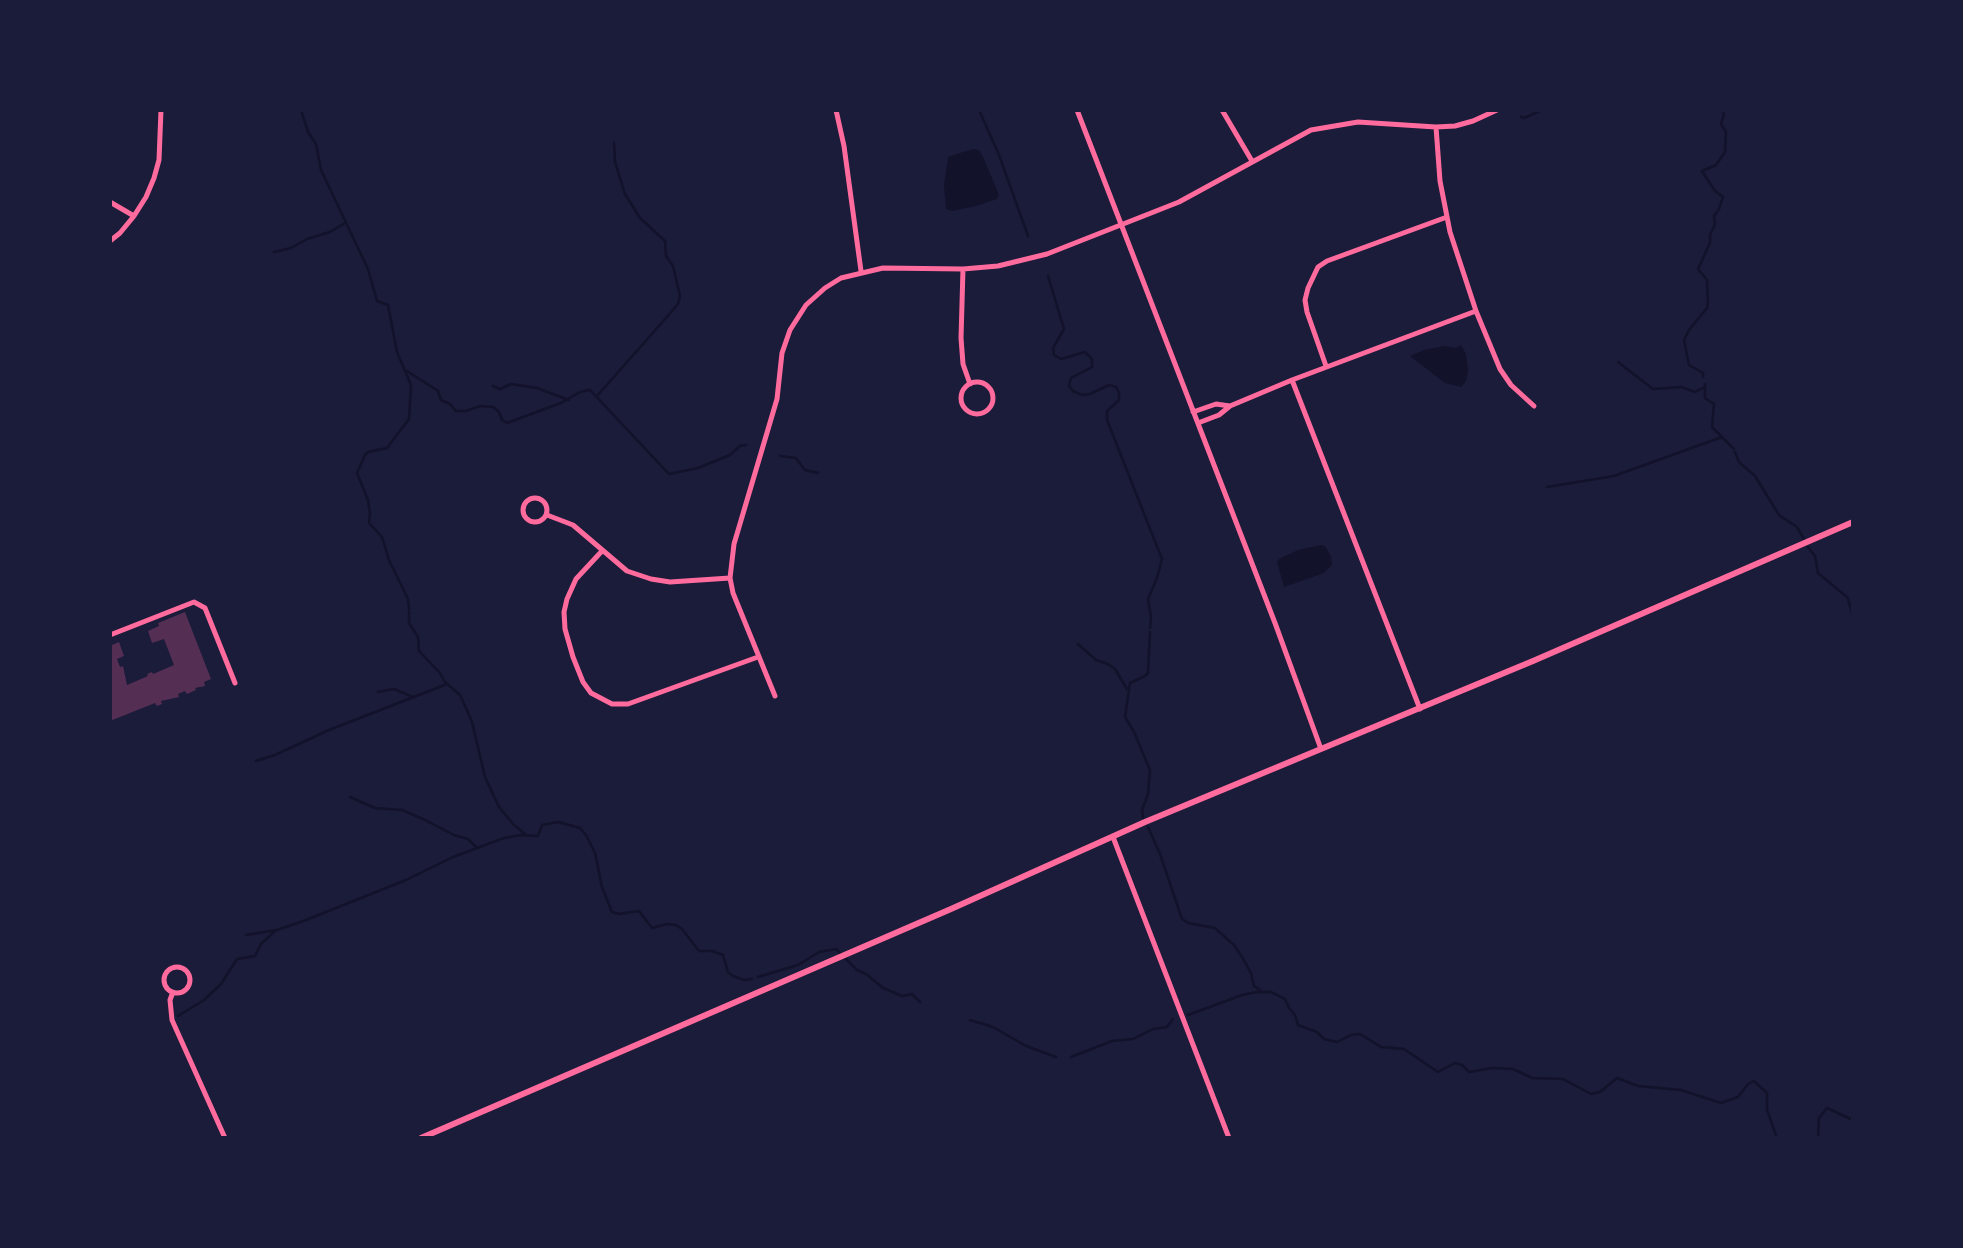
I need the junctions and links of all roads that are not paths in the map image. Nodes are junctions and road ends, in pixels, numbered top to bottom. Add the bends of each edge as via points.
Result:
1 (161, 110) edge
2 (836, 110) edge
3 (1077, 110) edge
4 (1222, 110) edge
5 (1497, 110) edge
6 (1436, 127) junction
7 (1252, 161) junction
8 (110, 202) edge
9 (134, 216) junction
10 (1447, 217) junction
11 (1122, 224) junction
12 (110, 241) edge
13 (963, 269) junction
14 (861, 271) junction
15 (1476, 311) junction
16 (1326, 366) junction
17 (1292, 380) junction
18 (970, 384) junction
19 (1230, 406) junction
20 (1534, 406) dead end
21 (1193, 412) junction
22 (1198, 423) junction
23 (547, 515) junction
24 (1853, 522) edge
25 (602, 551) junction
26 (730, 578) junction
27 (110, 635) edge
28 (758, 657) junction
29 (235, 683) dead end
30 (775, 696) dead end
31 (1420, 709) junction
32 (1321, 748) junction
33 (1113, 837) junction
34 (173, 992) junction
35 (225, 1138) edge
36 (421, 1138) edge
37 (1229, 1138) edge

1 - 9 street via 159,160
2 - 14 street
3 - 11 street
4 - 7 street
5 - 6 street via 1473,121
6 - 7 street via 1370,122 1337,125 1311,130
6 - 10 street
7 - 11 street via 1179,202
8 - 9 street
9 - 12 street
10 - 15 street
10 - 16 street via 1318,267 1305,300
11 - 13 street via 1048,254
11 - 21 street
13 - 14 street
13 - 18 street via 961,338
14 - 26 street via 825,288 806,305 790,330 782,353 777,398 734,544
15 - 16 street
15 - 20 street via 1500,369
16 - 17 street
17 - 19 street
17 - 31 street
18 - 18 street via 962,393 962,404 973,414 985,412 992,393 983,383
19 - 21 street via 1216,404
19 - 22 street
21 - 22 street
22 - 32 street
23 - 23 street via 546,503 538,498 523,506 525,517 532,522
23 - 25 street via 573,525
24 - 31 street
25 - 26 street via 627,571 651,579
25 - 28 street via 576,579 564,612 583,682 601,700 620,705 638,702
26 - 28 street
27 - 29 street via 194,602 205,608
28 - 30 street
31 - 32 street
32 - 33 street
33 - 36 street
33 - 37 street
34 - 34 street via 186,989 190,981 181,967 172,967 164,976 166,988
34 - 35 street via 172,1020

